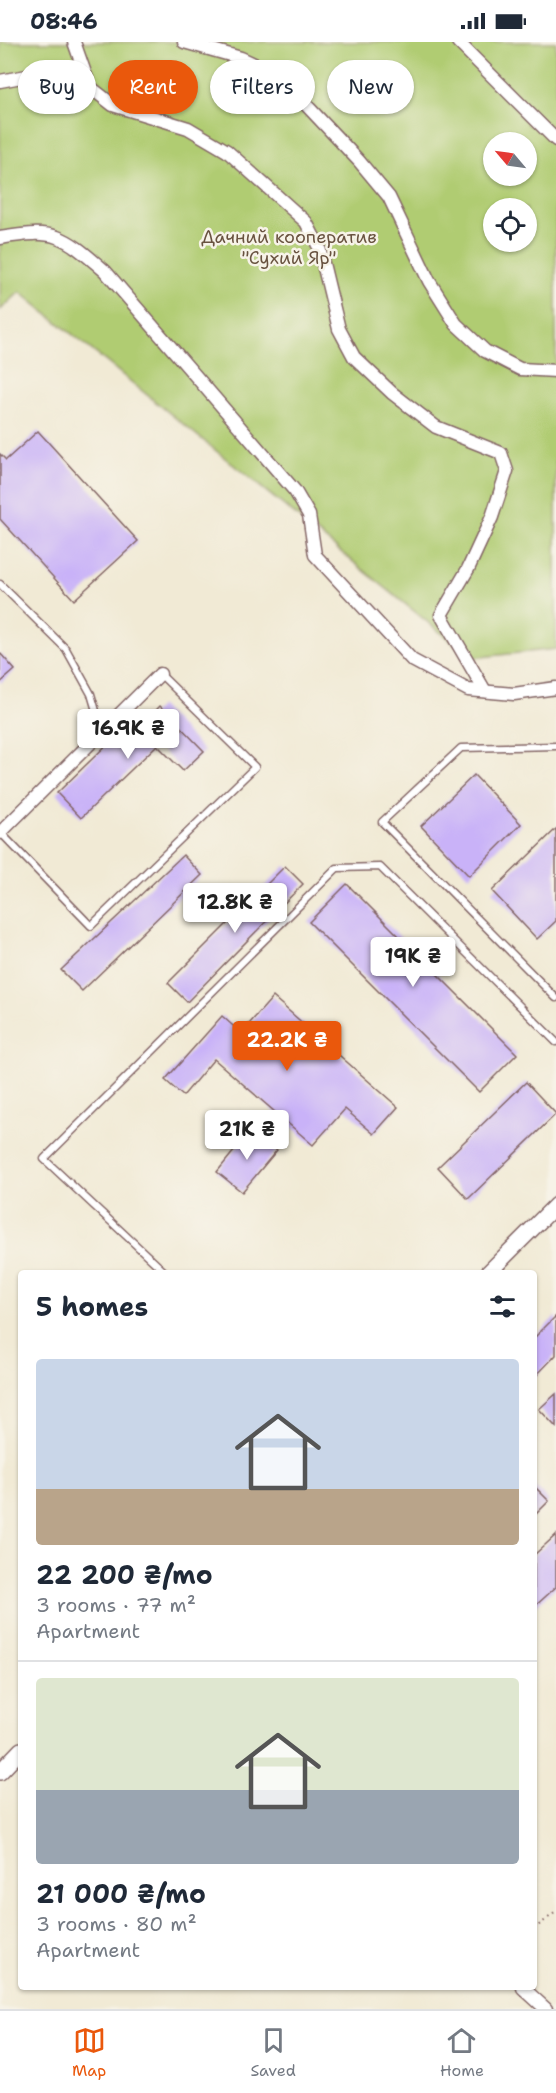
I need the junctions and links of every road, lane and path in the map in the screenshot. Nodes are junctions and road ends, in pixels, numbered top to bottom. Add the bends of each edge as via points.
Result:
1 (74, 42) edge
2 (184, 42) edge
3 (458, 42) edge
4 (79, 60) edge
5 (18, 78) edge
6 (0, 81) edge
7 (96, 92) edge
8 (556, 140) edge
9 (0, 238) edge
10 (556, 371) edge
11 (0, 584) edge
12 (160, 674) joint
13 (556, 688) edge
14 (485, 691) junction
15 (102, 731) junction
16 (556, 746) edge
17 (0, 833) edge
18 (556, 998) edge
19 (556, 1042) edge
20 (556, 1205) edge
21 (162, 1270) edge
22 (491, 1270) edge
23 (18, 1753) edge
24 (0, 1772) edge
25 (556, 1912) edge
26 (537, 1927) edge
27 (525, 1990) edge
28 (546, 2009) edge

1 - 4 street
2 - 10 street via 241,58 279,75 389,197 429,280 456,324 485,351 520,369
3 - 8 street
5 - 6 street
7 - 14 street via 113,105 188,128 227,151 306,222 319,247 339,329 354,357 436,427 501,453 507,471 492,517 441,615
9 - 14 street via 36,232 55,234 105,271 295,492 309,515 315,555 412,660 468,690
11 - 15 lane via 66,650 91,694
12 - 15 street
12 - 17 lane via 255,767 92,926
13 - 14 street via 514,694
15 - 17 street
16 - 18 lane via 461,748 382,822
19 - 21 lane via 380,867 337,868 44,1159
20 - 22 street
23 - 24 street
25 - 26 path
27 - 28 street

